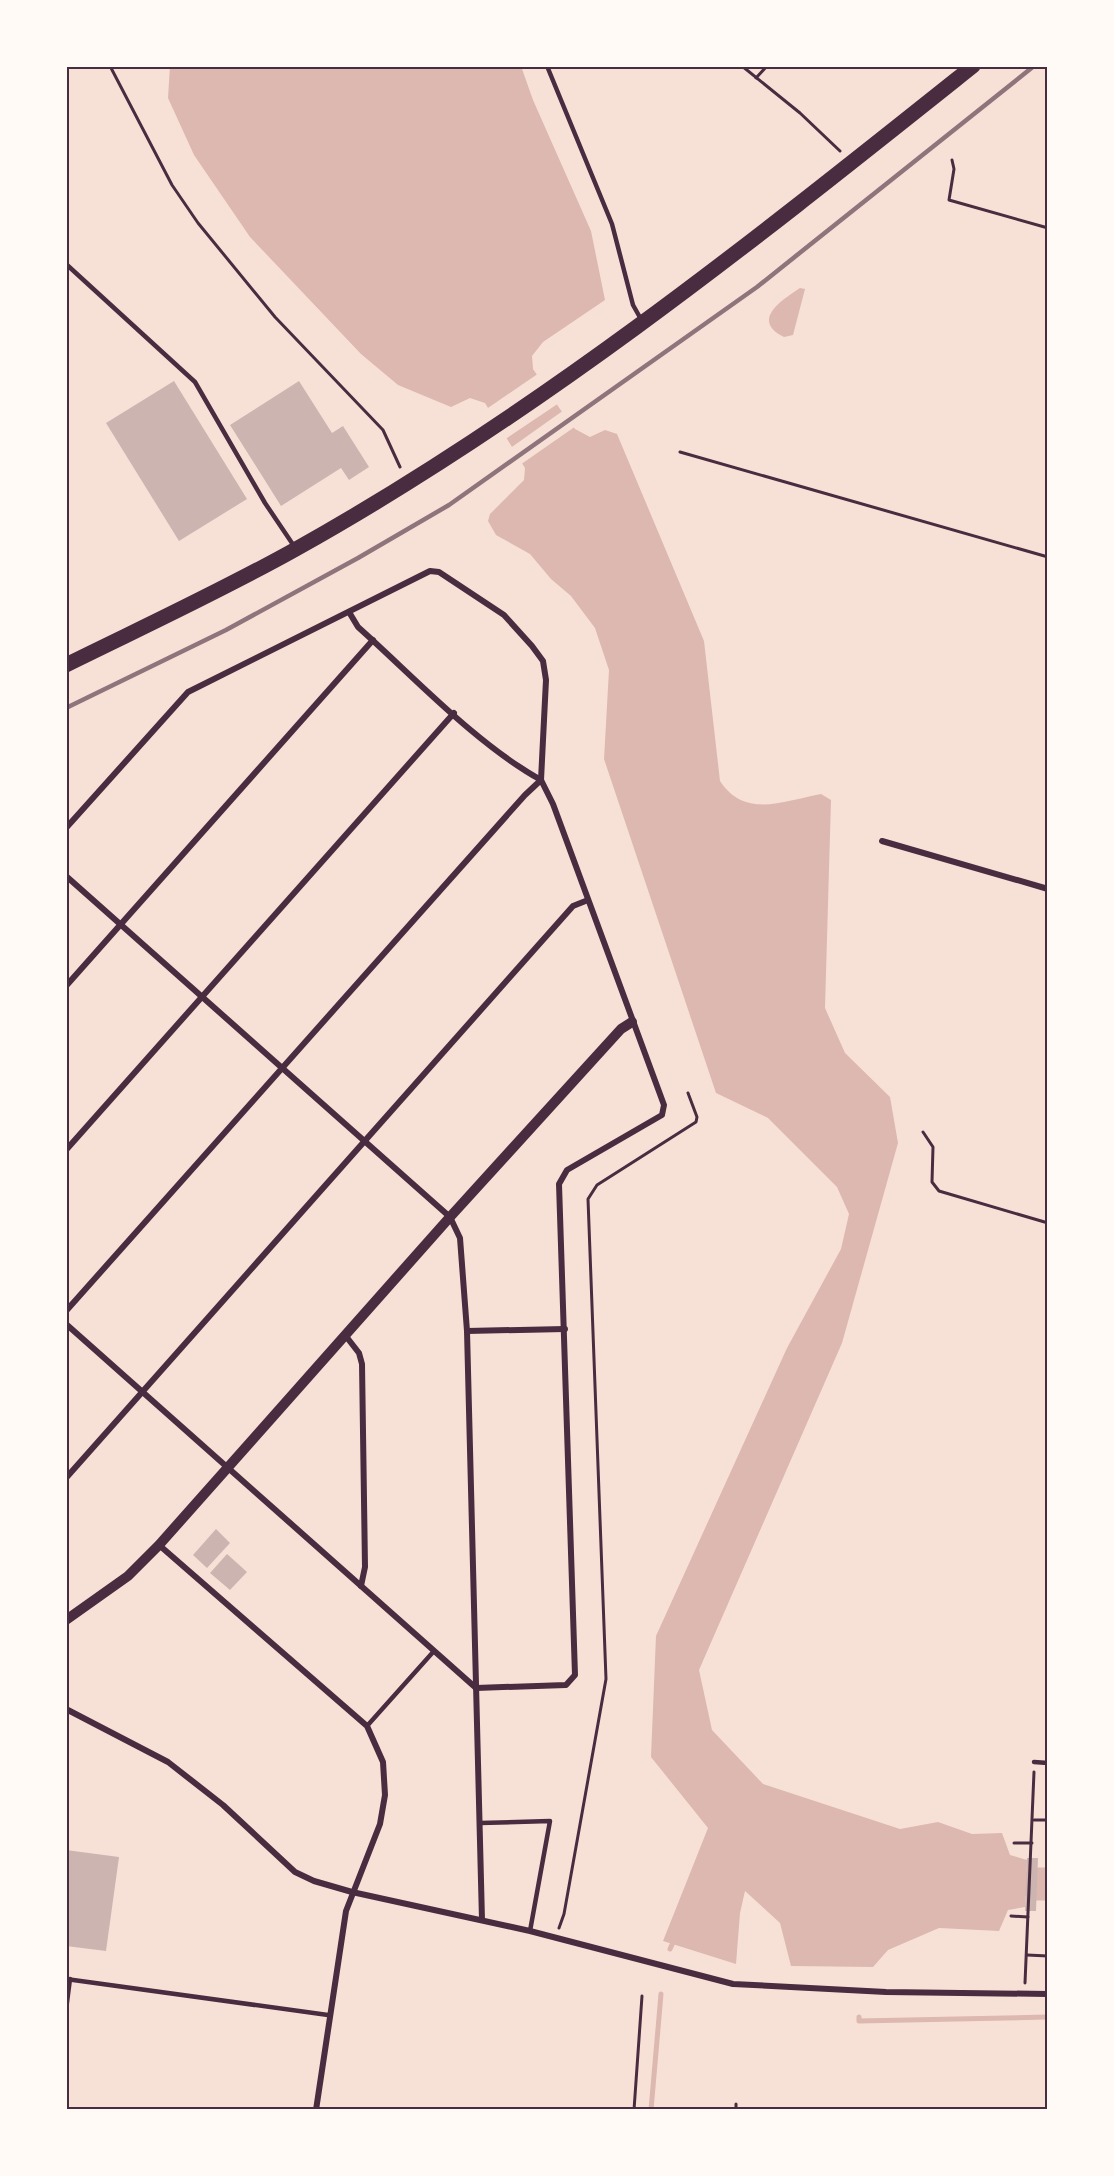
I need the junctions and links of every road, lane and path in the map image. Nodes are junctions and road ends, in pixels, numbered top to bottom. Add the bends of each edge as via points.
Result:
1 (110, 66) edge
2 (547, 66) edge
3 (742, 66) edge
4 (767, 66) edge
5 (973, 66) edge
6 (756, 78) junction
7 (826, 137) dead end
8 (952, 160) dead end
9 (1048, 228) edge
10 (66, 264) edge
11 (642, 321) junction
12 (680, 452) dead end
13 (407, 483) junction
14 (296, 549) junction
15 (1048, 557) edge
16 (349, 612) junction
17 (373, 640) junction
18 (66, 665) edge
19 (454, 713) junction
20 (541, 780) junction
21 (66, 828) edge
22 (882, 841) dead end
23 (66, 876) edge
24 (1048, 889) edge
25 (588, 900) junction
26 (121, 924) junction
27 (66, 986) edge
28 (202, 995) junction
29 (632, 1022) junction
30 (282, 1068) junction
31 (688, 1093) dead end
32 (923, 1132) dead end
33 (364, 1142) junction
34 (66, 1150) edge
35 (450, 1217) junction
36 (1048, 1223) edge
37 (66, 1311) edge
38 (66, 1324) edge
39 (565, 1329) junction
40 (467, 1331) junction
41 (345, 1335) junction
42 (142, 1394) junction
43 (226, 1468) junction
44 (66, 1478) edge
45 (159, 1545) junction
46 (361, 1586) junction
47 (66, 1620) edge
48 (434, 1651) junction
49 (476, 1688) junction
50 (66, 1709) edge
51 (367, 1726) junction
52 (1034, 1762) joint
53 (1048, 1763) edge
54 (1034, 1820) junction
55 (1048, 1820) edge
56 (480, 1823) junction
57 (1014, 1843) dead end
58 (1032, 1844) junction
59 (352, 1892) junction
60 (1011, 1916) dead end
61 (1028, 1917) junction
62 (482, 1920) junction
63 (530, 1931) junction
64 (554, 1938) junction
65 (1027, 1955) junction
66 (1048, 1956) edge
67 (68, 1979) edge
68 (1025, 1994) junction
69 (1048, 1994) edge
70 (642, 1996) dead end
71 (66, 2010) edge
72 (328, 2016) junction
73 (736, 2104) dead end
74 (316, 2110) edge
75 (634, 2110) edge
76 (736, 2110) edge

1 - 13 path via 172,186 198,223 275,317 383,430
2 - 11 lane via 612,224 633,305
3 - 6 path
4 - 6 path
5 - 11 highway via 850,165
6 - 7 path
8 - 9 path via 949,200
10 - 14 lane via 195,382
11 - 13 highway
12 - 15 path
13 - 14 highway
14 - 18 highway
16 - 17 street
16 - 20 street via 430,571 439,572 504,615 538,654 545,672
16 - 21 street via 188,692
17 - 19 street
17 - 26 street
19 - 20 street via 518,767
19 - 28 street
20 - 25 street
20 - 30 street
22 - 24 street
23 - 26 street
25 - 29 street
25 - 33 street via 573,906
26 - 27 street
26 - 28 street
28 - 30 street
28 - 34 street
29 - 35 street via 621,1029
29 - 39 street via 664,1106 662,1115 567,1170 559,1184
30 - 33 street
30 - 37 street
31 - 64 path via 696,1122 597,1185 588,1199 606,1679 564,1914
32 - 36 path via 933,1147 932,1182 939,1191
33 - 35 street
33 - 42 street
35 - 40 street via 460,1238
35 - 41 street
38 - 42 street
39 - 40 street
39 - 49 street via 575,1676 566,1685
40 - 49 street
41 - 43 street
41 - 46 street via 362,1364 365,1567
42 - 43 street
42 - 44 street
43 - 45 street
43 - 46 street
45 - 47 street via 128,1576
45 - 51 street
46 - 48 street
48 - 49 street
48 - 51 lane
49 - 56 street
50 - 59 street via 168,1762 223,1805 295,1872
51 - 59 street via 383,1762 385,1796 380,1824
52 - 53 lane
52 - 54 path
54 - 55 path
54 - 58 path
56 - 62 street
56 - 63 lane via 550,1821
57 - 58 path
58 - 61 path
59 - 62 street
59 - 72 street
60 - 61 path
61 - 65 path
62 - 63 street
63 - 64 street
64 - 68 street via 733,1984
65 - 66 path
65 - 68 path
67 - 71 lane
67 - 72 lane
68 - 69 street
70 - 75 path
72 - 74 street
73 - 76 path

